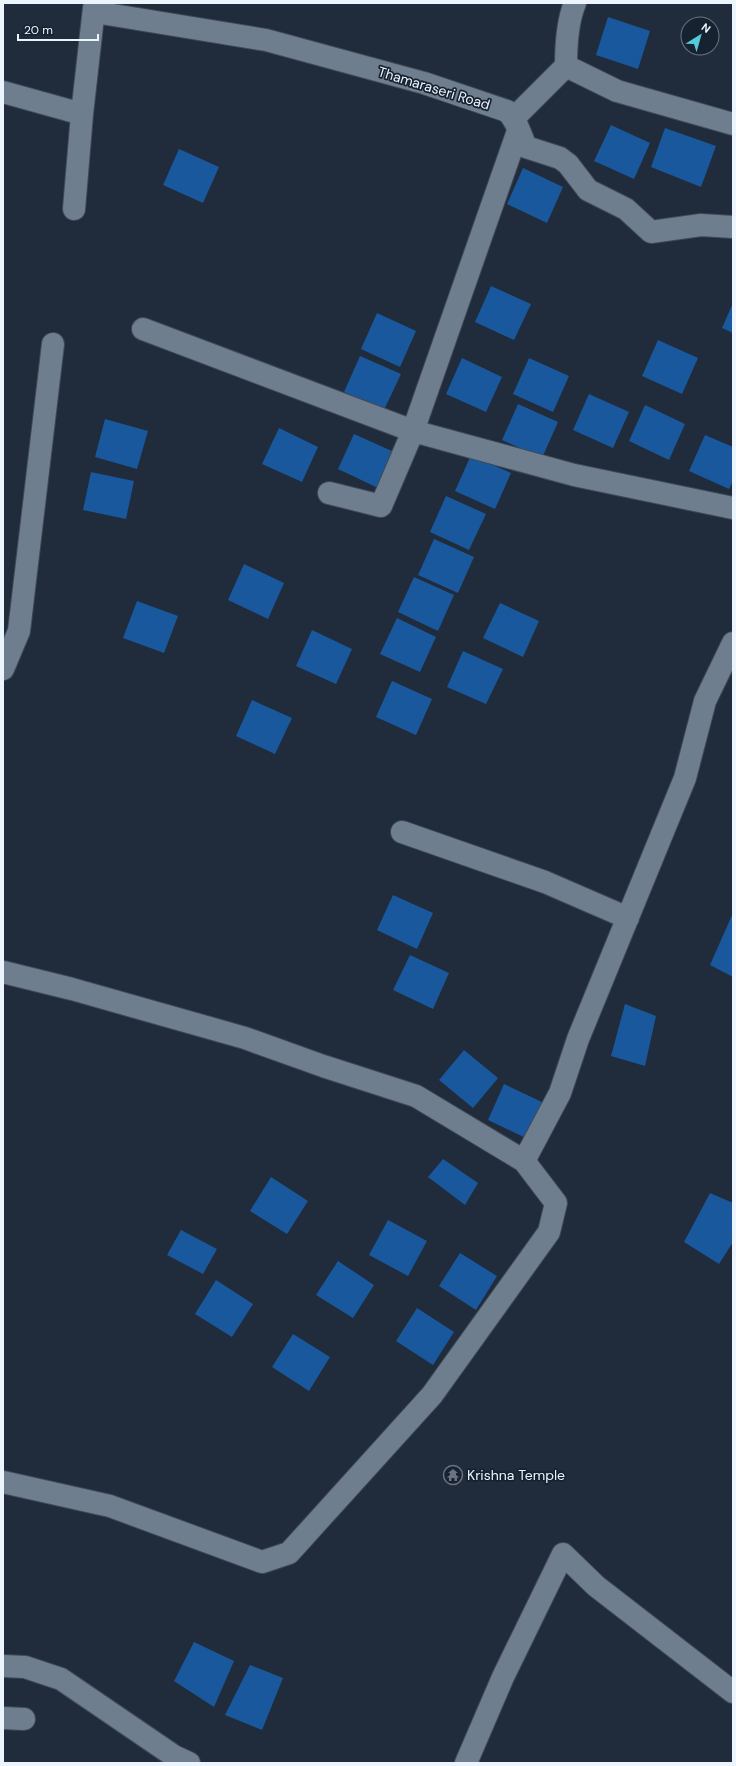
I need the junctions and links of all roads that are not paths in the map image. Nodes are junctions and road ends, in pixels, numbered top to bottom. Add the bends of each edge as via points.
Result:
1 (575, 3) edge
2 (94, 6) edge
3 (566, 66) junction
4 (3, 92) edge
5 (82, 114) junction
6 (516, 124) junction
7 (733, 124) edge
8 (74, 209) dead end
9 (733, 227) edge
10 (143, 329) dead end
11 (54, 344) dead end
12 (414, 432) junction
13 (329, 493) dead end
14 (733, 508) edge
15 (733, 643) edge
16 (3, 669) edge
17 (402, 832) dead end
18 (628, 918) junction
19 (3, 972) edge
20 (524, 1160) junction
21 (3, 1482) edge
22 (3, 1666) edge
23 (733, 1692) edge
24 (189, 1763) edge
25 (466, 1763) edge

1 - 3 street via 568,29
2 - 5 street
2 - 6 street, Thamaraseri Road via 101,13 266,40 424,83 507,111
3 - 6 street
3 - 7 street via 617,90
4 - 5 street
5 - 8 street
6 - 9 street, Thamaraseri Road via 526,147 560,158 568,164 588,190 626,209 651,232 701,226
6 - 12 street
10 - 12 street
11 - 16 street via 19,631
12 - 13 street via 381,506
12 - 14 street via 574,475
15 - 18 street via 705,701 685,778
17 - 18 street via 545,882
18 - 20 street via 578,1039 560,1093
19 - 20 street via 245,1038 416,1096
20 - 21 street via 556,1203 549,1232 432,1395 289,1553 262,1562 110,1506
22 - 24 street via 25,1667 61,1679 174,1756
23 - 25 street via 596,1586 563,1554 503,1677

